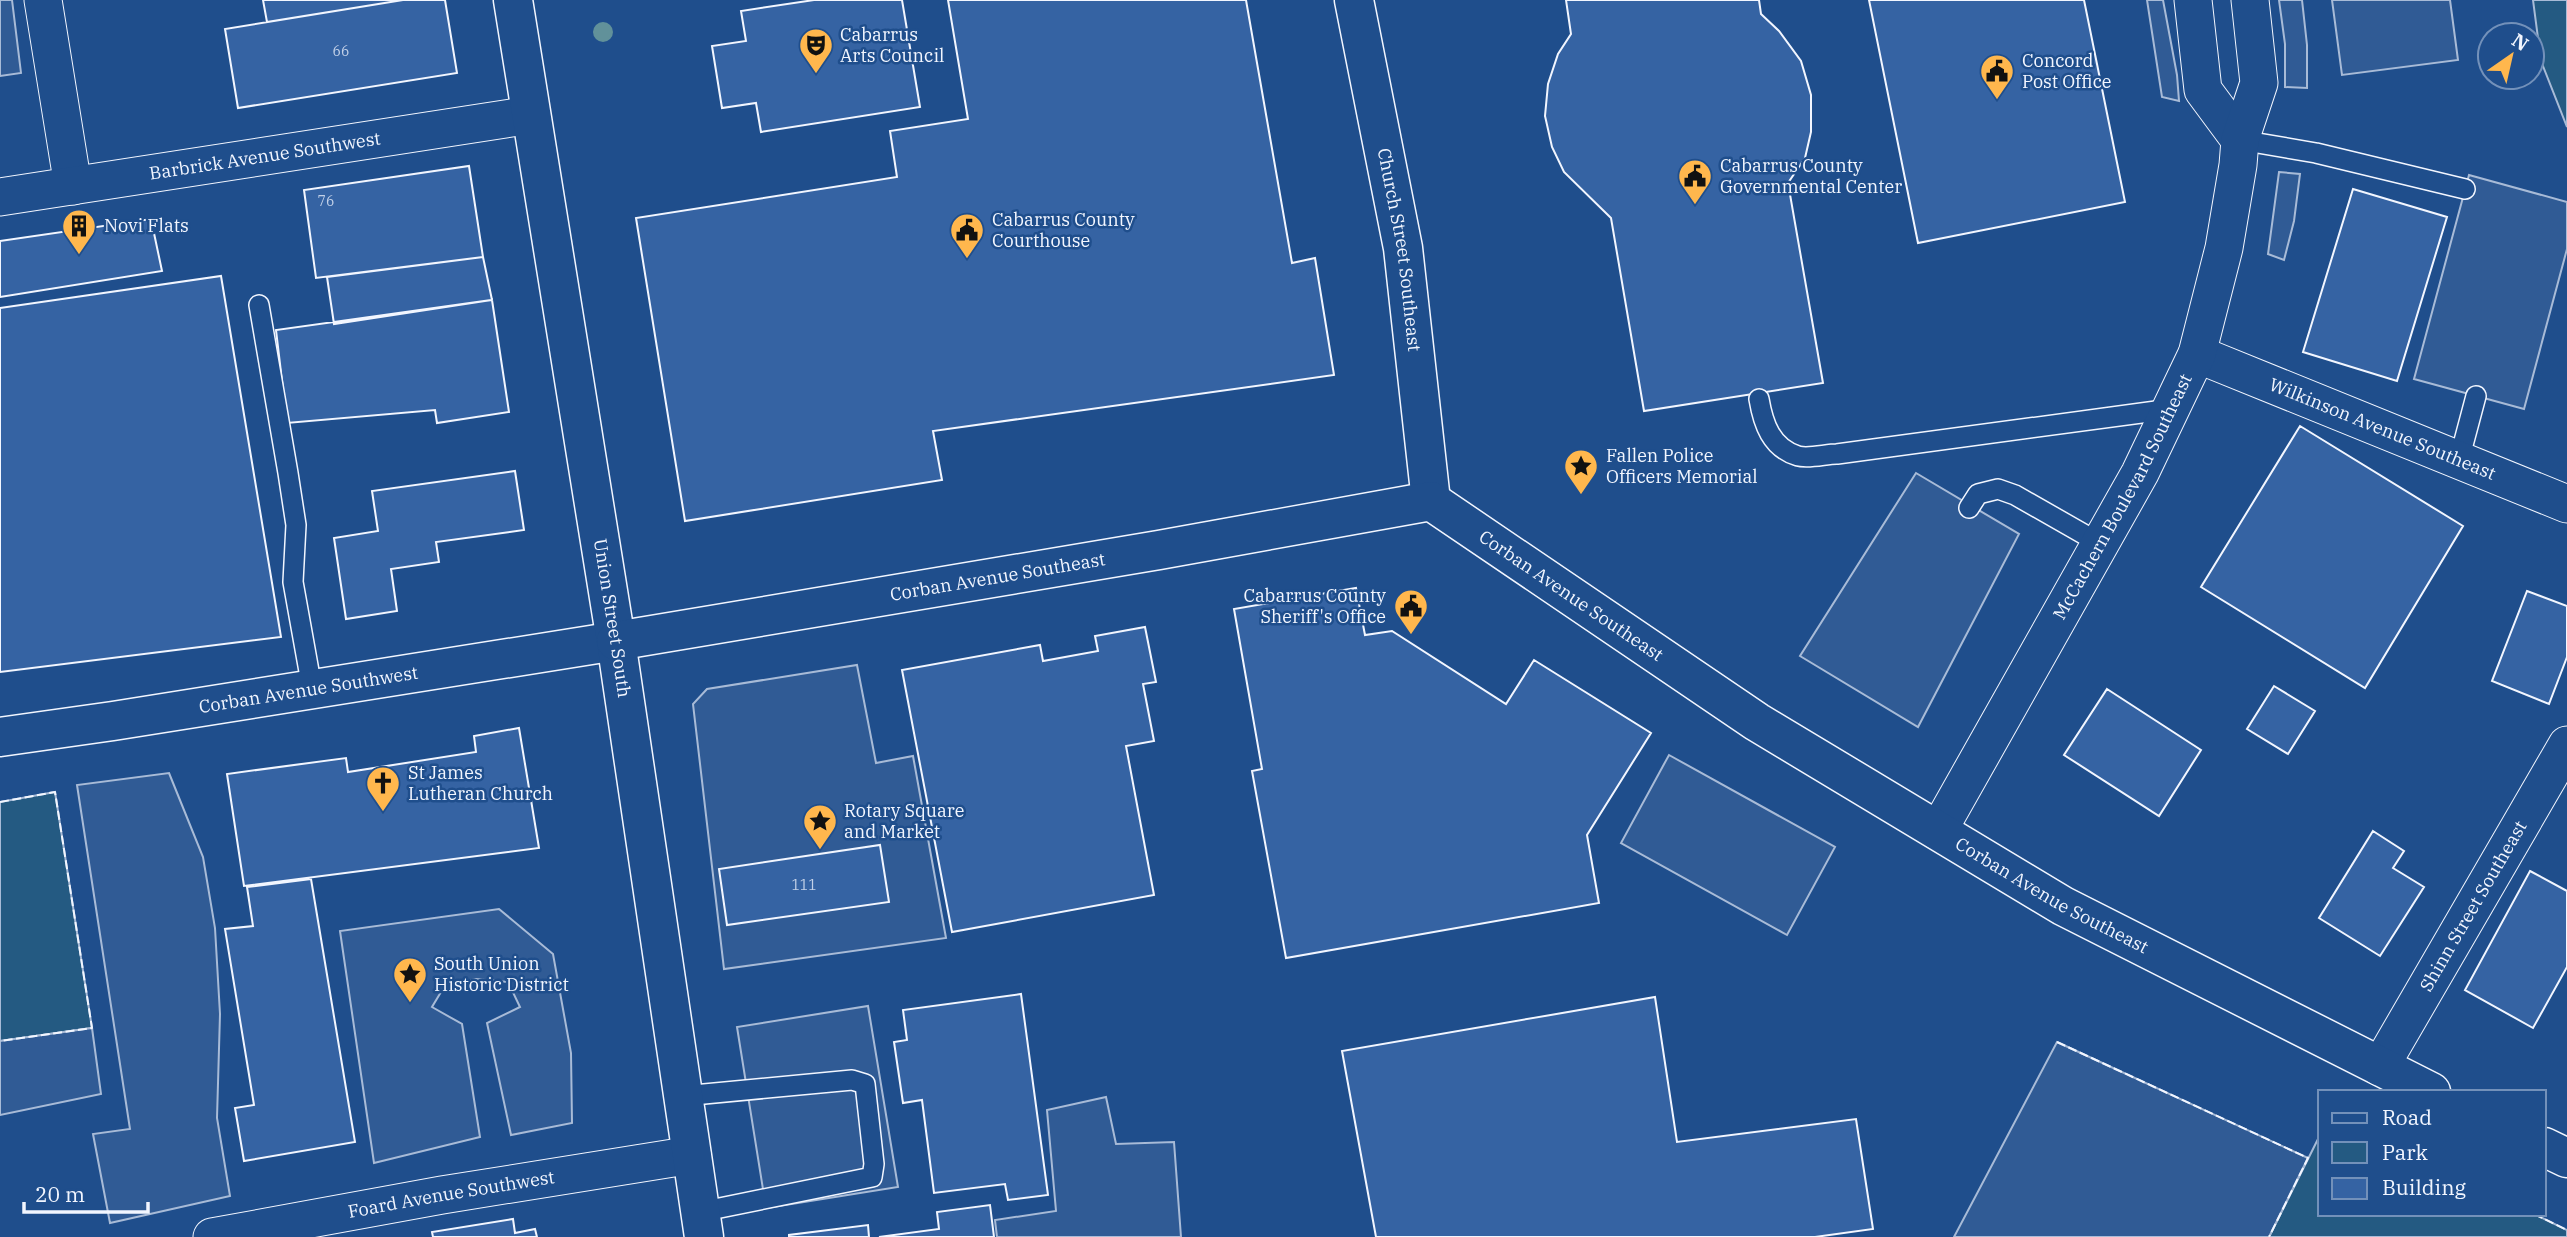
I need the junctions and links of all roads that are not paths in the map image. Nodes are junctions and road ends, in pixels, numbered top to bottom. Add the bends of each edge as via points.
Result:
1 (43, 0) edge
2 (513, 0) edge
3 (1354, 0) edge
4 (2193, 0) edge
5 (2250, 0) edge
6 (531, 115) junction
7 (2239, 141) junction
8 (73, 187) junction
9 (2465, 189) dead end
10 (0, 197) edge
11 (259, 304) dead end
12 (2197, 354) junction
13 (2476, 396) dead end
14 (1759, 399) dead end
15 (2171, 409) junction
16 (2459, 460) junction
17 (1431, 501) junction
18 (2567, 503) edge
19 (1969, 508) dead end
20 (2101, 544) junction
21 (616, 640) junction
22 (312, 688) junction
23 (0, 737) edge
24 (2567, 744) edge
25 (1938, 831) junction
26 (2380, 1068) junction
27 (2427, 1090) edge
28 (683, 1096) junction
29 (2546, 1148) edge
30 (692, 1155) junction
31 (2567, 1158) edge
32 (702, 1224) edge
33 (212, 1237) edge

1 - 8 street
2 - 6 main road, Union Street South
3 - 17 main road, Church Street Southeast via 1403,248
4 - 7 street via 2203,90
5 - 7 street, McCachern Boulevard Southeast via 2259,83
6 - 8 street, Barbrick Avenue Southwest
6 - 21 main road, Union Street South
7 - 9 lane via 2307,151
7 - 12 street, McCachern Boulevard Southeast via 2224,248
8 - 10 street, Barbrick Avenue Southwest
11 - 22 lane via 296,525 293,582
12 - 15 street, McCachern Boulevard Southeast
12 - 16 street, Wilkinson Avenue Southeast
13 - 16 lane
14 - 15 lane via 1764,424 1776,443 1799,456
15 - 20 street, McCachern Boulevard Southeast
16 - 18 street, Wilkinson Avenue Southeast
17 - 21 main road, Corban Avenue Southeast
17 - 25 main road, Corban Avenue Southeast via 1757,722
19 - 20 lane via 1978,494 1997,489
20 - 25 street, McCachern Boulevard Southeast
21 - 22 main road, Corban Avenue Southwest
21 - 28 main road, Union Street South
22 - 23 main road, Corban Avenue Southwest
24 - 26 street, Shinn Street Southeast
25 - 26 main road, Corban Avenue Southeast via 2063,906
26 - 27 main road, Corban Avenue Southeast
28 - 30 main road, Union Street South
28 - 32 lane via 852,1080 865,1084 872,1177
29 - 31 main road
30 - 32 main road, Union Street South
30 - 33 street, Foard Avenue Southwest

